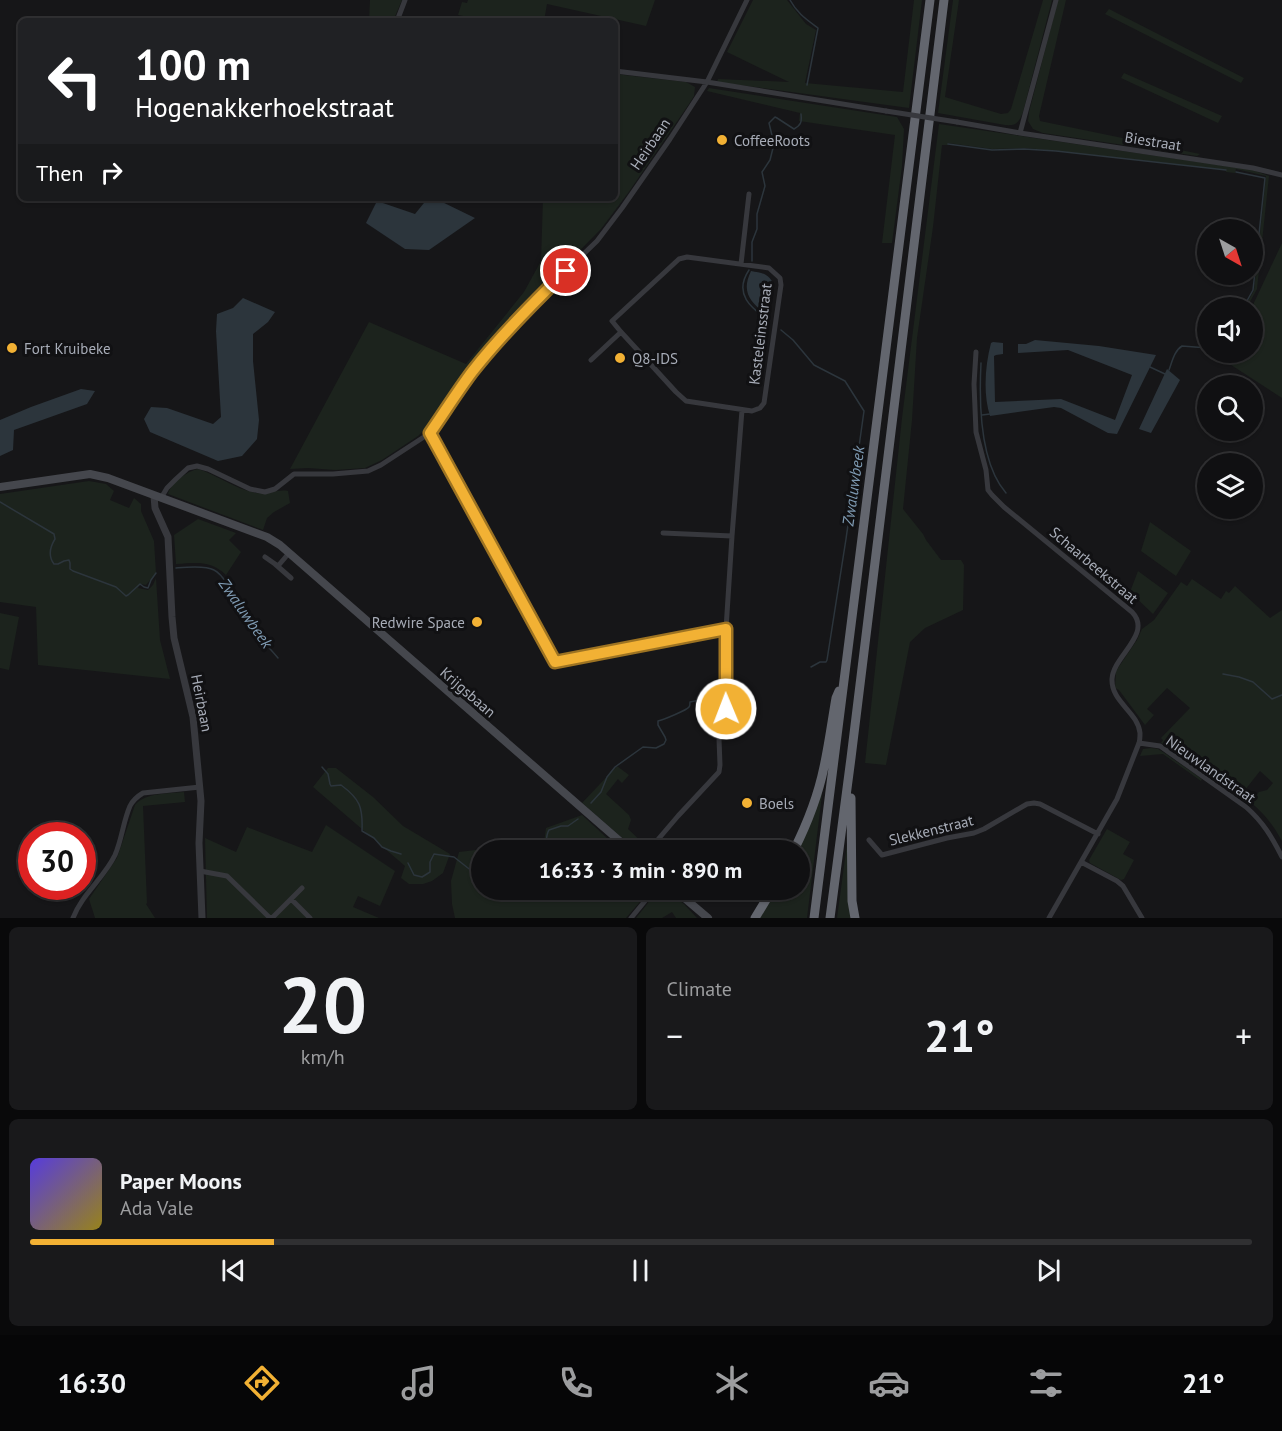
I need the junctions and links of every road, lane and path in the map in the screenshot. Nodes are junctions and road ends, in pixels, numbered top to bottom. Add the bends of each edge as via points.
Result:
1 (405, 0) edge
2 (747, 0) edge
3 (930, 0) edge
4 (945, 0) edge
5 (1056, 0) edge
6 (399, 18) edge
7 (618, 71) edge
8 (707, 82) junction
9 (1020, 133) junction
10 (1282, 176) edge
11 (749, 194) dead end
12 (741, 264) junction
13 (621, 332) junction
14 (976, 352) dead end
15 (591, 360) dead end
16 (742, 410) junction
17 (430, 433) junction
18 (0, 487) edge
19 (157, 497) junction
20 (663, 533) dead end
21 (732, 536) junction
22 (289, 553) junction
23 (265, 557) dead end
24 (278, 566) junction
25 (291, 578) dead end
26 (726, 629) junction
27 (844, 681) junction
28 (1139, 743) junction
29 (851, 758) junction
30 (200, 787) junction
31 (1098, 834) junction
32 (619, 840) edge
33 (658, 840) edge
34 (799, 840) edge
35 (869, 840) dead end
36 (1282, 856) edge
37 (1081, 862) junction
38 (200, 871) junction
39 (302, 888) dead end
40 (291, 899) junction
41 (646, 900) edge
42 (687, 900) edge
43 (766, 900) edge
44 (73, 918) edge
45 (202, 918) edge
46 (271, 918) edge
47 (310, 918) edge
48 (631, 918) edge
49 (708, 918) edge
50 (755, 918) edge
51 (814, 918) edge
52 (830, 918) edge
53 (855, 918) edge
54 (1049, 918) edge
55 (1142, 918) edge

1 - 6 street
2 - 8 street, Heirbaan
3 - 27 highway
4 - 29 highway
5 - 9 street
7 - 8 street
8 - 9 street, bridge
8 - 17 street, Heirbaan via 597,241 498,341
9 - 10 street, Biestraat via 1253,168
11 - 12 street
12 - 13 street, Kasteleinsstraat via 687,256 679,259 612,321
12 - 16 street, Kasteleinsstraat via 769,268 780,278 781,285 764,403 752,411
13 - 15 street
13 - 16 street via 686,401
14 - 28 street, Schaarbeekstraat via 976,432 988,490 1137,617 1137,632 1113,671 1112,686 1136,721
16 - 21 street
17 - 19 street, Heirbaan via 368,471 294,474 265,492 197,466 188,468
17 - 26 street via 555,662
18 - 19 main road, Krijgsbaan via 90,474
19 - 22 main road, Krijgsbaan via 267,537
19 - 30 street, Heirbaan via 155,508 168,537 174,638 192,707
20 - 21 street
21 - 26 street
22 - 24 street
22 - 32 main road, Krijgsbaan
23 - 24 street
24 - 25 street
26 - 33 street via 726,709 719,740 719,772
27 - 34 highway via 836,698 824,769
27 - 51 highway
28 - 31 street
28 - 36 street, Nieuwlandstraat via 1160,747 1246,807 1258,817
29 - 52 highway
29 - 53 highway via 850,846
30 - 38 street, Heirbaan
30 - 44 street via 143,793 136,798 130,805 114,858 85,895
31 - 35 street, Slekkenstraat via 1034,803 974,833 882,855
31 - 37 street
37 - 54 street
37 - 55 street via 1123,886
38 - 45 street, Heirbaan
38 - 46 street via 227,876
39 - 40 street
40 - 46 street
40 - 47 street
41 - 48 street
42 - 49 main road
43 - 50 highway

